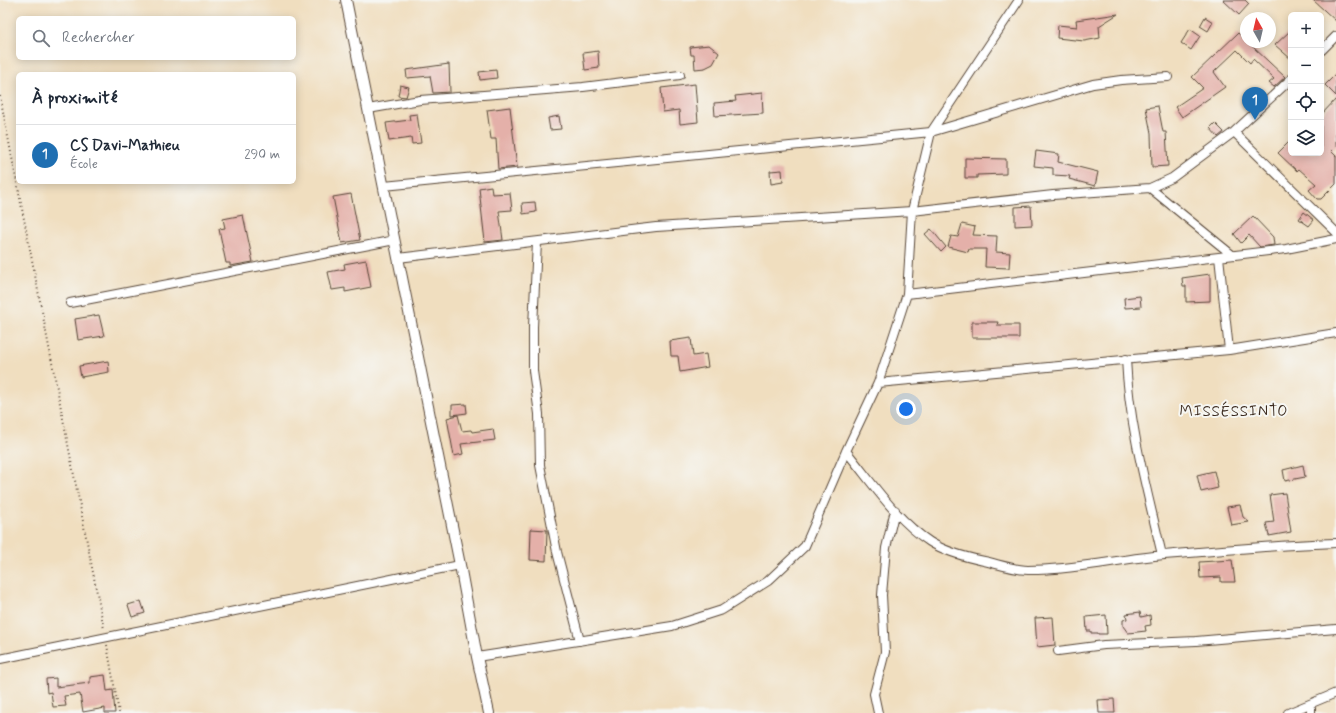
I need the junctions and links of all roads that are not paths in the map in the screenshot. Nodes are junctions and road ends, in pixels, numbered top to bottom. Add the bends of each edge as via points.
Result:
1 (346, 0) edge
2 (1019, 0) edge
3 (1336, 36) edge
4 (1324, 48) edge
5 (680, 75) dead end
6 (1168, 77) dead end
7 (1288, 82) edge
8 (368, 109) junction
9 (931, 132) junction
10 (1234, 132) junction
11 (384, 186) junction
12 (1150, 188) junction
13 (912, 211) junction
14 (1336, 232) edge
15 (1336, 239) edge
16 (395, 240) junction
17 (537, 242) junction
18 (1231, 254) junction
19 (1219, 257) junction
20 (398, 258) junction
21 (907, 294) junction
22 (70, 303) dead end
23 (1336, 333) edge
24 (1229, 350) junction
25 (1126, 359) junction
26 (878, 384) junction
27 (846, 451) junction
28 (895, 510) junction
29 (1336, 543) edge
30 (1162, 555) junction
31 (460, 565) junction
32 (1336, 629) edge
33 (580, 641) junction
34 (1058, 651) dead end
35 (477, 657) junction
36 (0, 659) edge
37 (1336, 693) edge
38 (1311, 709) edge
39 (489, 713) edge
40 (878, 713) edge
41 (1288, 713) edge

1 - 8 street
2 - 9 street
3 - 4 street
5 - 8 street via 583,87 420,100
6 - 9 street via 1093,84
7 - 10 street
8 - 11 street
9 - 11 street
9 - 13 street
10 - 12 street via 1172,178
10 - 14 street
11 - 16 street
12 - 13 street via 1053,195
12 - 18 street
13 - 17 street via 656,228
13 - 21 street
15 - 18 street
16 - 20 street
16 - 22 street
17 - 20 street
17 - 33 street via 533,371 539,414 540,465 557,552
18 - 19 street
19 - 21 street
19 - 24 street
20 - 31 street
21 - 26 street
23 - 24 street
24 - 25 street
25 - 26 street
25 - 30 street via 1128,396
26 - 27 street
27 - 28 street
27 - 33 street via 805,546 768,581 722,610 672,626
28 - 30 street via 930,542 954,554 1027,570 1101,564
28 - 40 street via 886,548 882,595 885,652 874,694
29 - 30 street
31 - 35 street
31 - 36 street
32 - 34 street via 1196,641 1104,645
33 - 35 street
35 - 39 street
37 - 38 street
38 - 41 street

